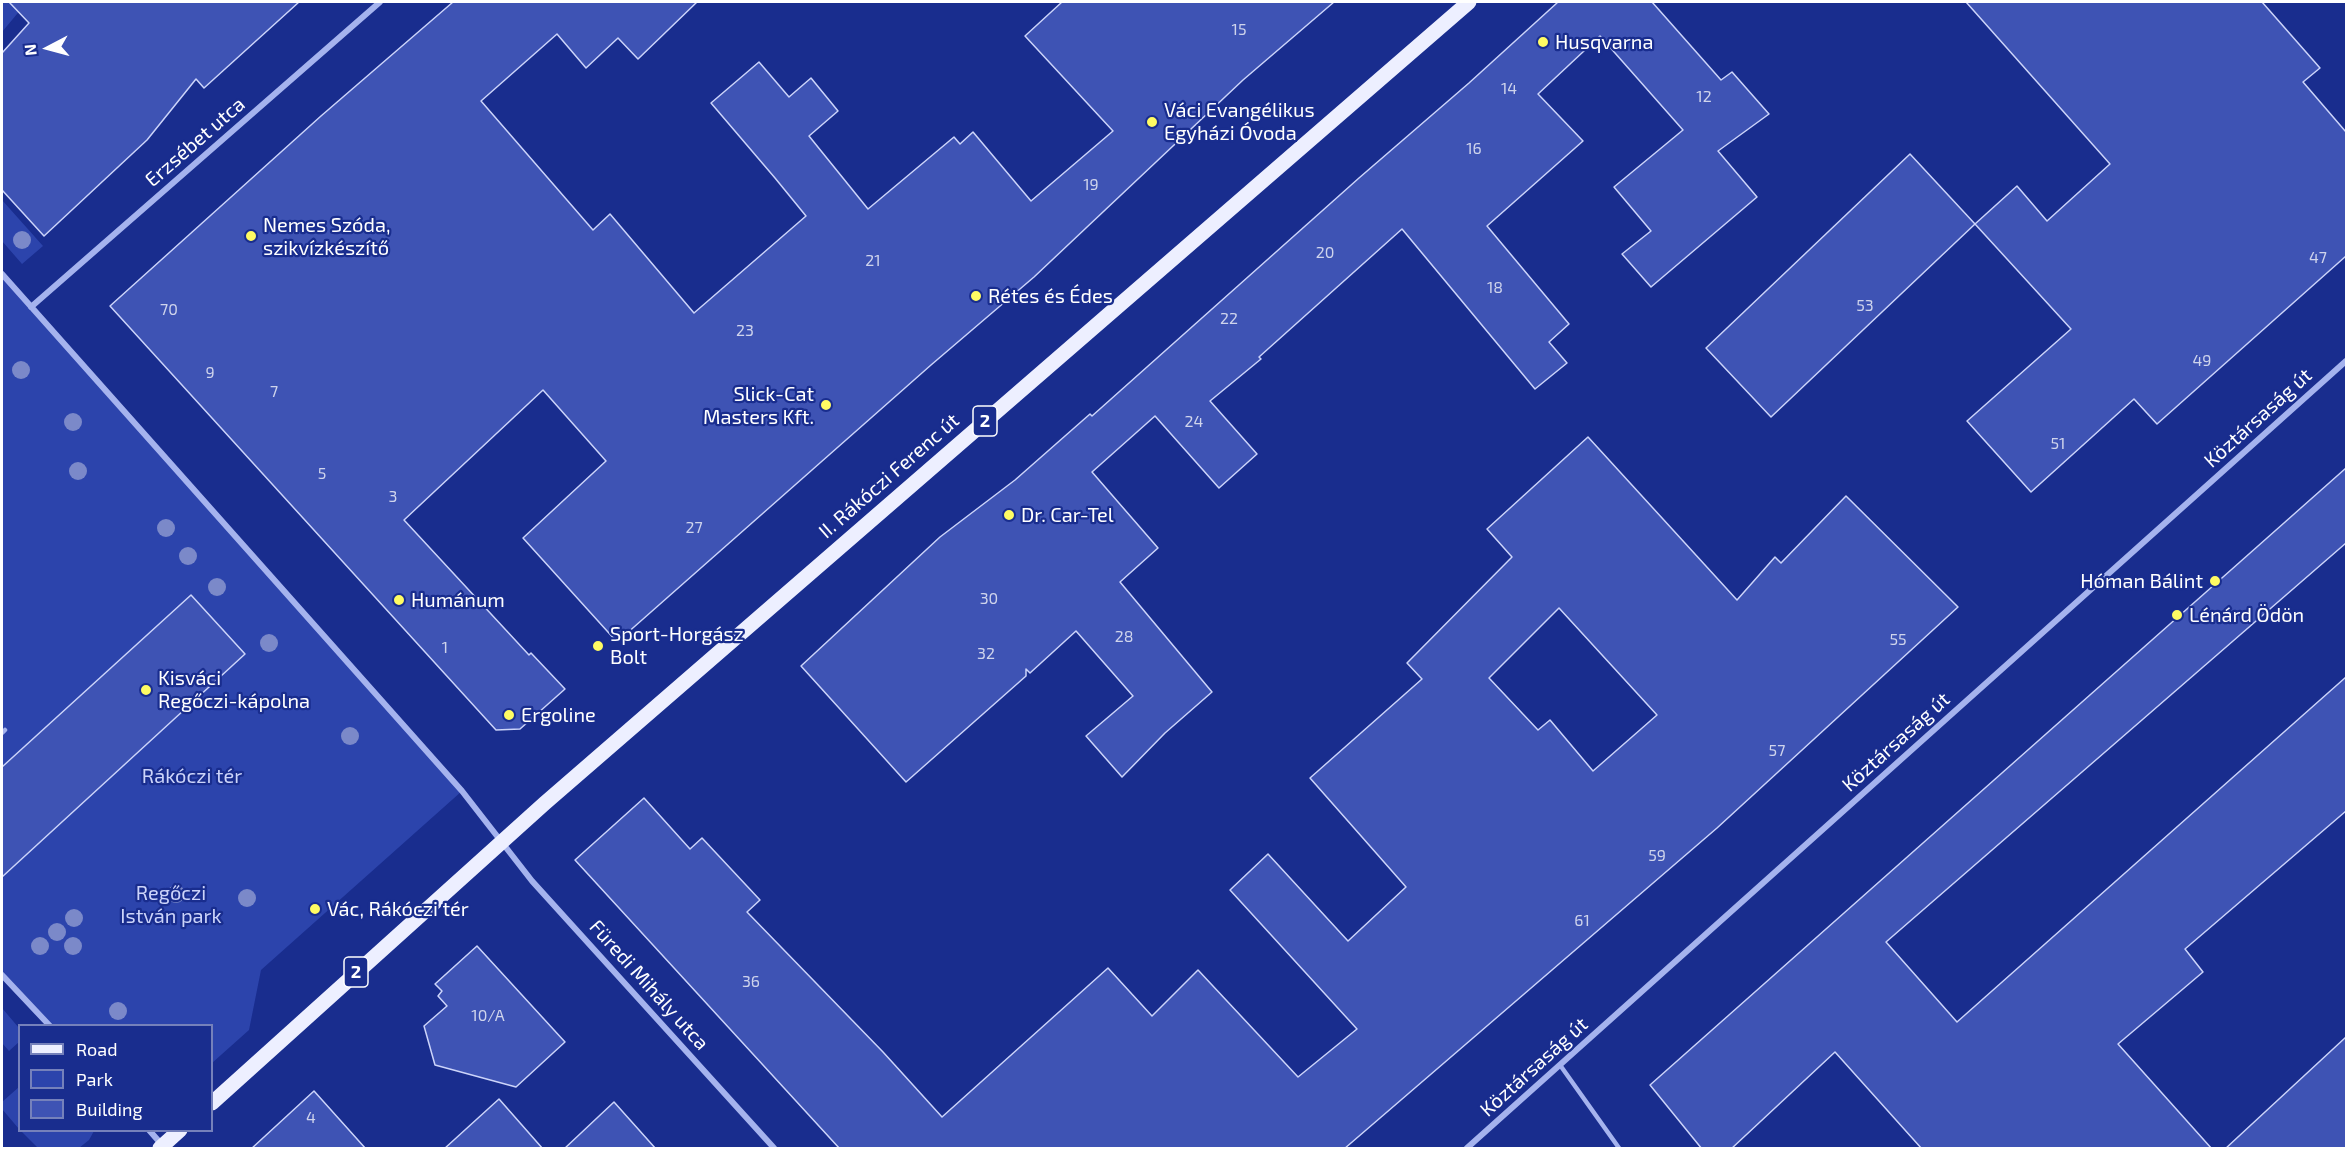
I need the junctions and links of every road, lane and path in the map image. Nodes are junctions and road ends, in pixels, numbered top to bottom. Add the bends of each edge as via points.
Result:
1 (380, 2) edge
2 (1469, 2) edge
3 (2, 274) edge
4 (31, 307) junction
5 (2346, 361) edge
6 (501, 842) junction
7 (2, 975) edge
8 (48, 1024) edge
9 (1560, 1065) junction
10 (213, 1101) edge
11 (150, 1132) edge
12 (179, 1132) edge
13 (162, 1147) edge
14 (774, 1149) edge
15 (1467, 1149) edge
16 (1619, 1149) edge

1 - 4 street, Erzsébet utca
2 - 6 main road, II. Rákóczi Ferenc út / 2
3 - 4 street
4 - 6 street via 462,791
5 - 9 street, Köztársaság út
6 - 10 main road, 2
6 - 14 street, Füredi Mihály utca
7 - 8 street
9 - 15 street, Köztársaság út
9 - 16 lane
11 - 13 street
12 - 13 main road

